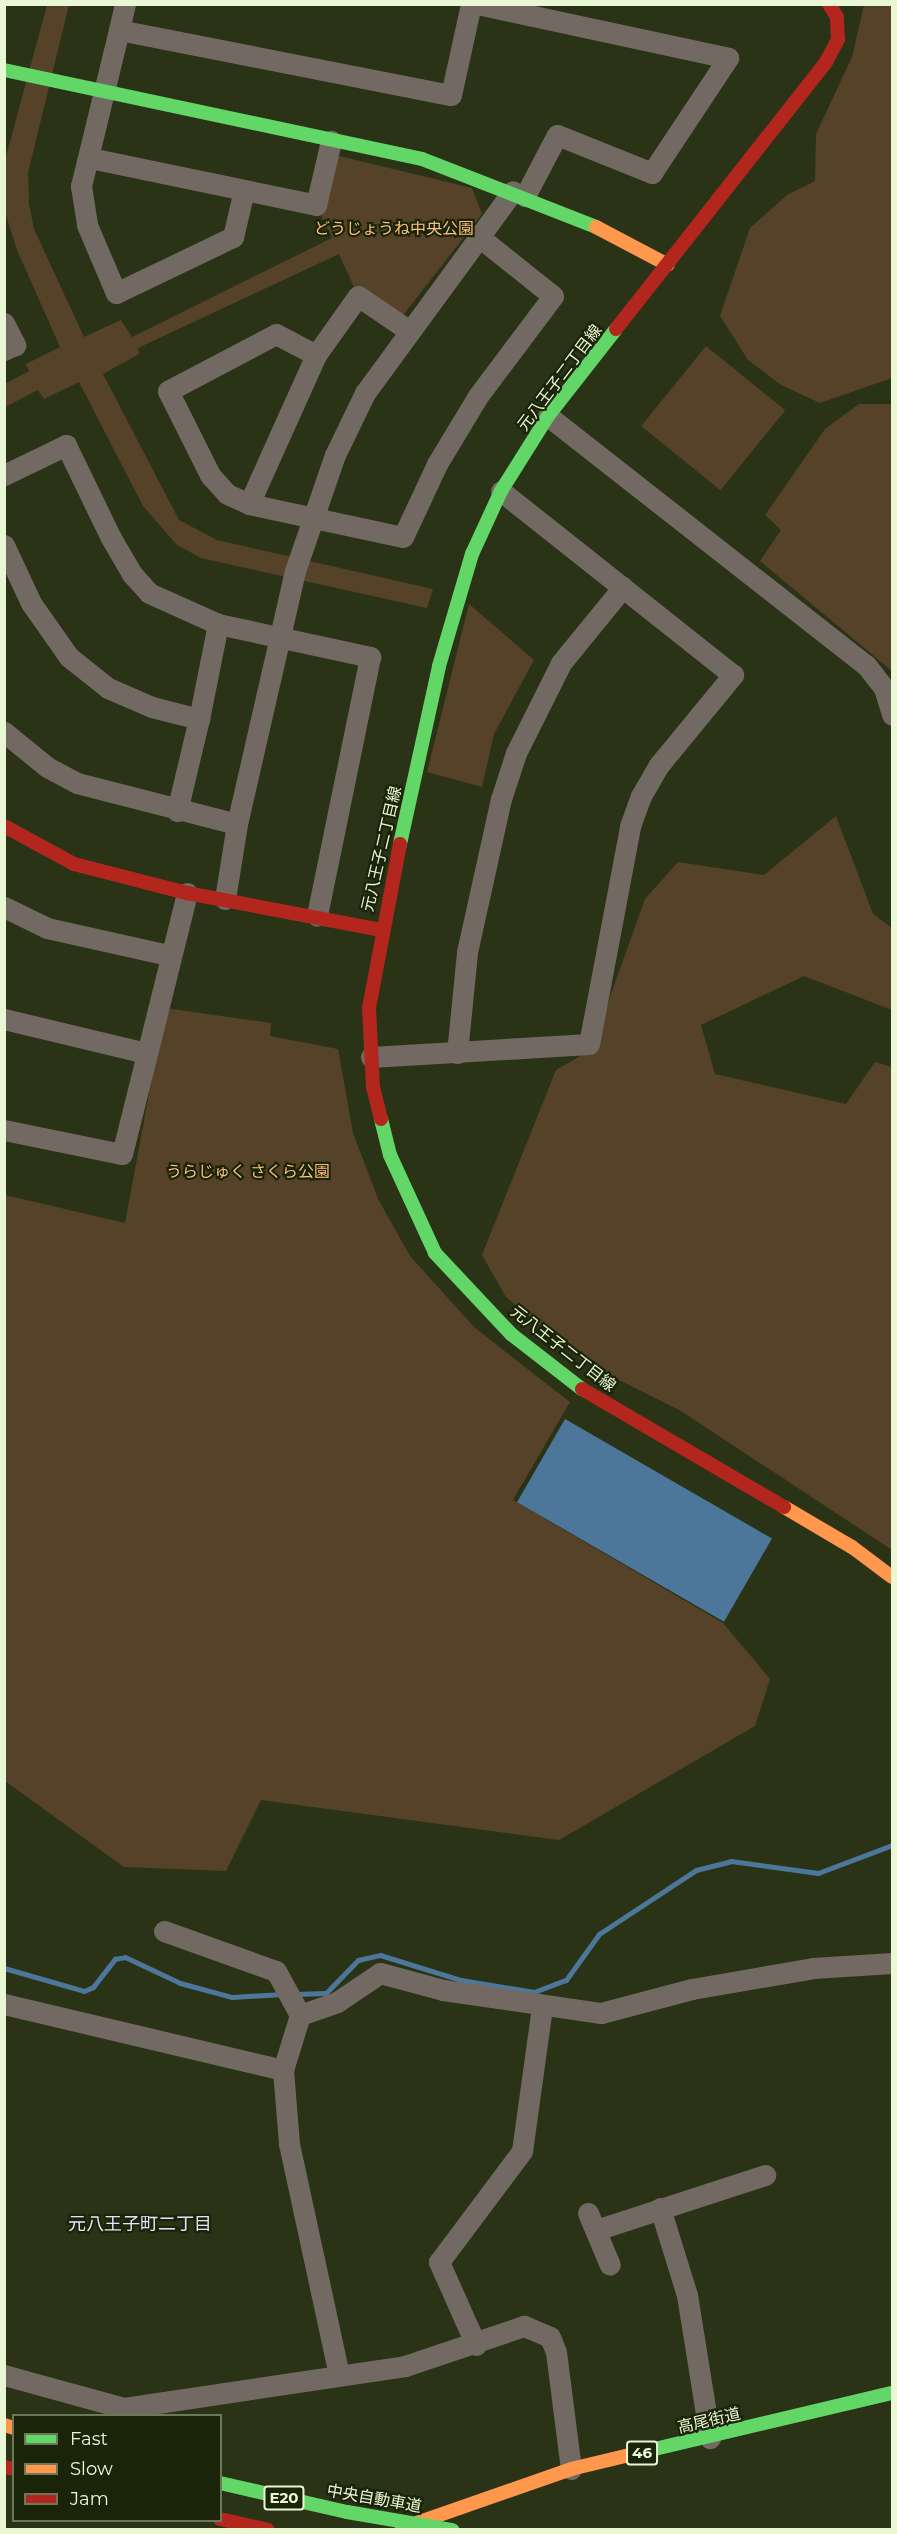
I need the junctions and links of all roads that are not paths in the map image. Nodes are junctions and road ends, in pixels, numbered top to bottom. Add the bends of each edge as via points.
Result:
1 (125, 4) edge
2 (471, 4) edge
3 (477, 4) edge
4 (829, 4) edge
5 (119, 30) junction
6 (4, 70) edge
7 (106, 91) junction
8 (330, 141) junction
9 (90, 158) junction
10 (244, 190) junction
11 (519, 193) junction
12 (479, 237) junction
13 (668, 265) junction
14 (4, 323) edge
15 (408, 330) junction
16 (4, 350) edge
17 (316, 355) junction
18 (548, 416) junction
19 (4, 475) edge
20 (501, 491) junction
21 (249, 504) junction
22 (313, 518) junction
23 (4, 545) edge
24 (622, 587) junction
25 (218, 624) junction
26 (280, 636) junction
27 (892, 715) edge
28 (198, 719) junction
29 (4, 732) edge
30 (177, 810) junction
31 (237, 824) junction
32 (4, 826) edge
33 (187, 893) junction
34 (225, 899) junction
35 (4, 907) edge
36 (316, 916) junction
37 (381, 930) junction
38 (168, 955) junction
39 (4, 1019) edge
40 (146, 1053) junction
41 (458, 1053) junction
42 (371, 1058) junction
43 (4, 1131) edge
44 (892, 1577) edge
45 (164, 1931) dead end
46 (892, 1963) edge
47 (4, 2004) edge
48 (542, 2007) junction
49 (297, 2009) junction
50 (283, 2070) junction
51 (765, 2175) dead end
52 (660, 2208) junction
53 (610, 2265) dead end
54 (476, 2345) junction
55 (4, 2375) edge
56 (339, 2375) junction
57 (892, 2393) edge
58 (710, 2438) junction
59 (571, 2469) junction
60 (222, 2483) edge
61 (222, 2519) edge
62 (268, 2529) edge
63 (397, 2529) edge
64 (452, 2529) edge

1 - 5 street
2 - 5 street via 451,95
3 - 11 street via 728,58 652,174 557,135
4 - 13 main road, 元八王子二丁目線 via 837,17 838,39 826,62
5 - 7 street
6 - 7 main road
7 - 8 main road
7 - 9 street
8 - 10 street via 316,205
8 - 11 main road via 422,159
9 - 10 street
9 - 10 street via 81,186 87,225 116,293 233,237
11 - 12 street
11 - 13 main road
12 - 15 street
12 - 22 street via 553,296 478,396 437,464 403,537
13 - 18 main road, 元八王子二丁目線
14 - 16 street via 15,345
15 - 17 street via 358,296
15 - 22 street via 365,393 335,455
17 - 21 street
17 - 21 street via 276,334 168,391 210,475 227,494
18 - 20 main road, 元八王子二丁目線
18 - 27 street via 866,665 884,688
19 - 25 street via 66,445 132,574 149,593
20 - 24 street
20 - 37 main road, 元八王子二丁目線 via 472,554 439,666
21 - 22 street
22 - 26 street
23 - 28 street via 31,603 69,657 108,688 152,707
24 - 41 street via 561,663 516,753 501,799 467,951
24 - 41 street via 733,675 659,765 641,796 630,826 589,1044
25 - 26 street
25 - 28 street
26 - 31 street
26 - 36 street via 370,657
28 - 30 street
29 - 30 street via 47,767 77,783
30 - 31 street
31 - 34 street
32 - 33 main road via 74,864
33 - 34 main road
33 - 38 street
34 - 36 main road
35 - 38 street via 47,927
36 - 37 main road
37 - 42 main road, 元八王子二丁目線 via 369,1008
38 - 40 street
39 - 40 street
40 - 43 street via 122,1154
41 - 42 street
42 - 44 main road, 元八王子二丁目線 via 373,1087 390,1155 435,1253 511,1334 590,1395 852,1547
45 - 49 street via 276,1971
46 - 48 street via 813,1968 704,1987 601,2013
47 - 50 street
48 - 49 street via 443,1990 380,1973 337,2002
48 - 54 street via 522,2151 439,2262
49 - 50 street
50 - 56 street via 302,2213
51 - 52 street
52 - 53 street via 592,2222
52 - 58 street via 687,2295
54 - 56 street via 405,2366
54 - 59 street via 524,2326 550,2337
55 - 56 street via 124,2408
57 - 58 main road, 高尾街道 / 46
58 - 59 main road, 高尾街道 / 46
59 - 63 main road, 高尾街道 / 46
60 - 64 main road, 中央自動車道 / E20, bridge via 348,2512
61 - 62 main road, E20

